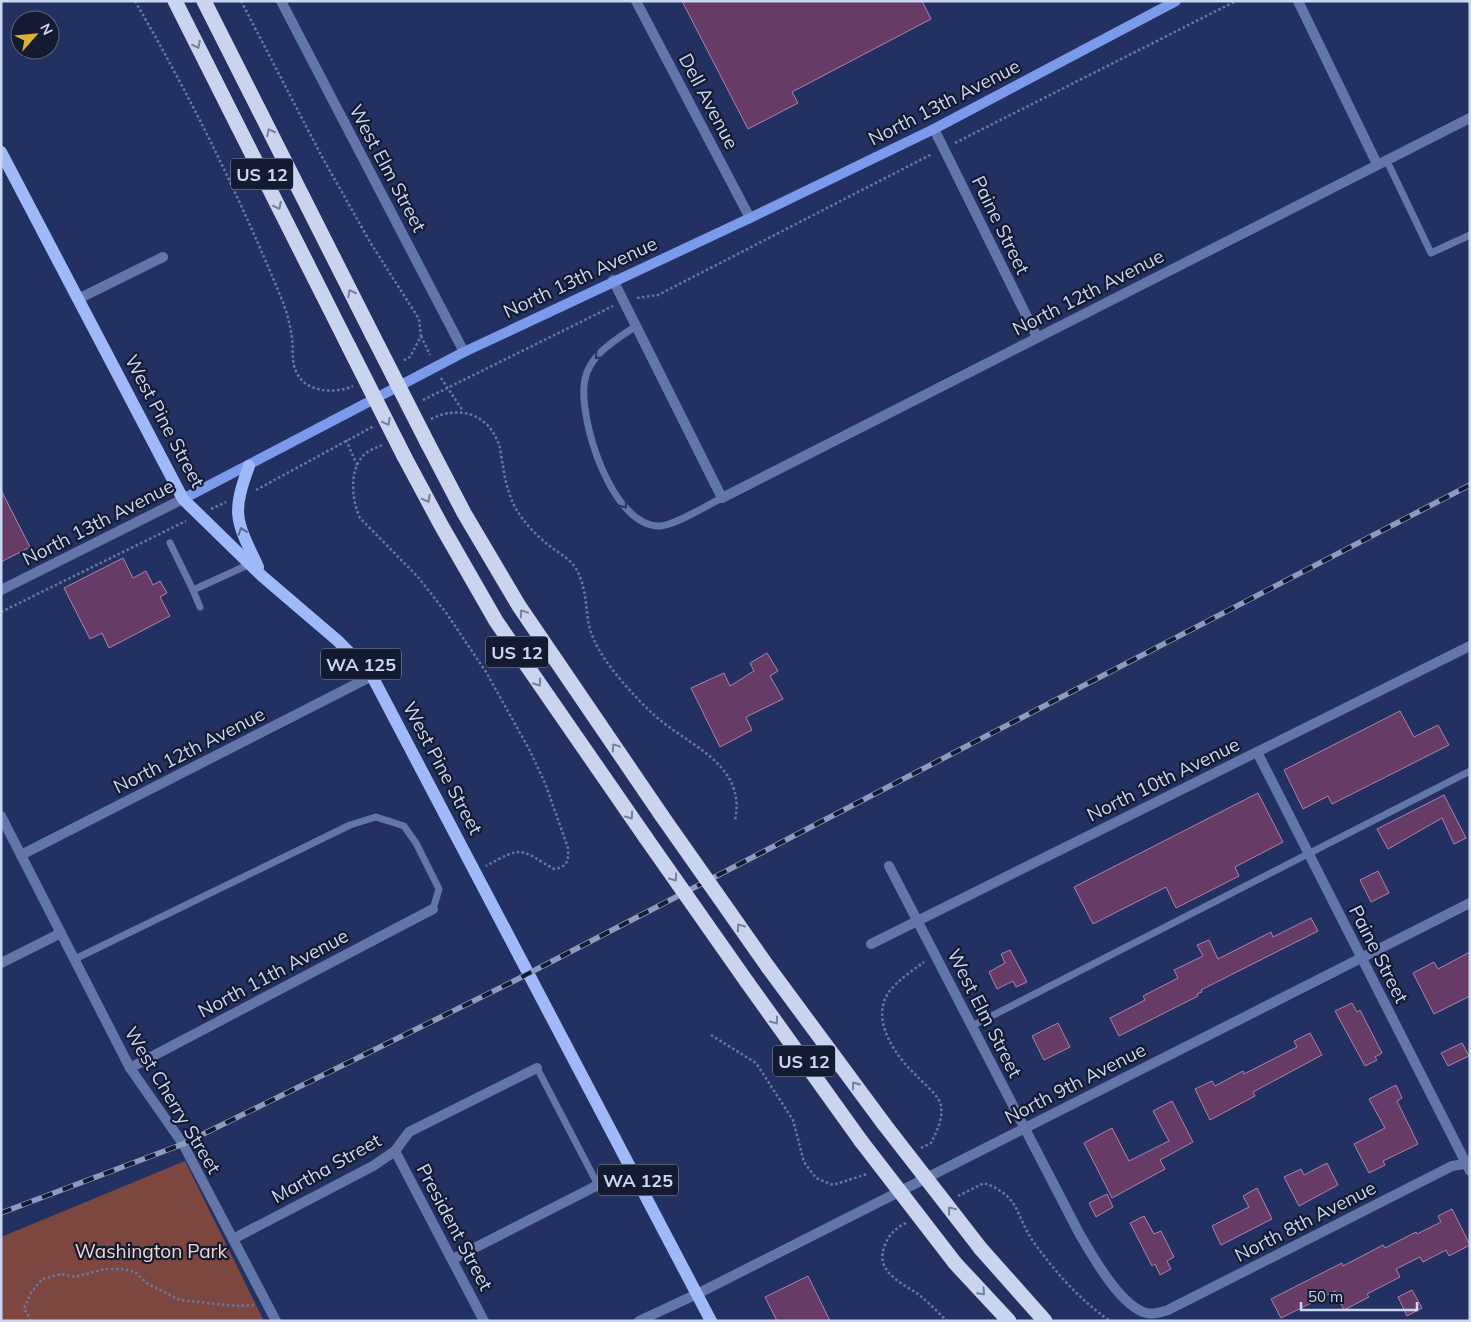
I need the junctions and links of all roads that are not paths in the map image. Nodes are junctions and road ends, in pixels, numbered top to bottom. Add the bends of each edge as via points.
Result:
1 (175, 1) edge
2 (204, 1) edge
3 (281, 1) edge
4 (636, 1) edge
5 (1176, 1) edge
6 (1298, 1) edge
7 (1470, 118) edge
8 (934, 129) junction
9 (1, 152) edge
10 (1382, 162) junction
11 (750, 218) junction
12 (1470, 235) edge
13 (163, 257) dead end
14 (613, 280) junction
15 (78, 299) junction
16 (636, 326) junction
17 (1037, 337) junction
18 (464, 352) junction
19 (249, 466) junction
20 (722, 498) junction
21 (184, 499) junction
22 (170, 543) dead end
23 (250, 564) junction
24 (262, 576) junction
25 (1, 590) edge
26 (193, 590) junction
27 (200, 607) dead end
28 (1470, 646) edge
29 (372, 676) junction
30 (1257, 752) junction
31 (1470, 771) edge
32 (1, 816) edge
33 (21, 854) junction
34 (1308, 854) junction
35 (889, 866) dead end
36 (1470, 903) edge
37 (433, 909) joint
38 (918, 921) junction
39 (61, 933) junction
40 (871, 944) dead end
41 (75, 959) junction
42 (1361, 959) junction
43 (1, 963) edge
44 (972, 1026) junction
45 (130, 1068) junction
46 (538, 1068) joint
47 (1025, 1128) junction
48 (395, 1151) junction
49 (1468, 1166) edge
50 (598, 1185) joint
51 (233, 1239) junction
52 (453, 1259) junction
53 (697, 1294) junction
54 (1024, 1298) junction
55 (1156, 1314) joint
56 (1009, 1320) edge
57 (276, 1321) edge
58 (484, 1321) edge
59 (639, 1321) edge
60 (711, 1321) edge
61 (1045, 1321) edge
62 (1058, 1321) edge

1 -> 56 highway, US 12, bridge via 404,456 496,621 861,1141 955,1262
54 -> 2 highway, US 12, bridge via 884,1124 768,967 518,606 427,442
3 - 18 street, West Elm Street
4 - 11 street, Dell Avenue
5 - 8 main road, North 13th Avenue
6 - 10 street
7 - 10 street, North 12th Avenue
8 - 11 main road, North 13th Avenue
8 - 17 street, Paine Street
9 - 15 main road, West Pine Street
10 - 12 lane via 1431,253
10 - 17 street, North 12th Avenue
11 - 14 main road, North 13th Avenue
13 - 15 street
14 - 16 street
14 - 18 main road, North 13th Avenue
15 - 21 main road, West Pine Street
16 - 20 street
16 -> 20 lane via 593,359 585,378 584,407 591,438 606,477 626,508 643,523 661,526
17 - 20 street, North 12th Avenue
18 - 19 main road, North 13th Avenue
19 - 21 main road, North 13th Avenue
24 -> 19 main road, WA 125 via 237,516 238,498
21 - 23 main road, West Pine Street / WA 125
21 - 25 street, North 13th Avenue
22 - 26 lane
23 - 24 main road, West Pine Street / WA 125
23 - 26 lane
24 - 29 main road, West Pine Street / WA 125 via 338,641
26 - 27 lane
28 - 30 street, North 10th Avenue
29 - 33 street, North 12th Avenue
29 - 53 main road, West Pine Street / WA 125
30 - 34 street, Paine Street
30 - 38 street, North 10th Avenue
31 - 34 lane
32 - 33 street, West Cherry Street
33 - 39 street, West Cherry Street
34 - 42 street, Paine Street
34 - 44 lane
35 - 38 street, West Elm Street
36 - 42 street, North 9th Avenue
37 - 41 lane via 438,889 416,843 404,826 376,817 350,826
37 - 45 street, North 11th Avenue
38 - 40 street, North 10th Avenue
38 - 44 street, West Elm Street
39 - 41 street, West Cherry Street
39 - 43 street
41 - 45 street, West Cherry Street
42 - 47 street, North 9th Avenue
42 - 49 street, Paine Street
44 - 47 street, West Elm Street
45 - 51 street, West Cherry Street via 175,1130
46 - 48 street, Martha Street via 409,1132
46 - 50 lane
47 - 53 street, North 9th Avenue
47 - 55 street, West Elm Street via 1097,1263 1124,1297 1138,1309
48 - 51 street, Martha Street via 373,1166
48 - 52 street, President Street
49 - 55 street, North 8th Avenue via 1452,1166
50 - 52 street
51 - 57 street, West Cherry Street
52 - 58 street, President Street
53 - 59 street, North 9th Avenue
53 - 60 main road, West Pine Street / WA 125
54 - 61 highway, US 12
54 - 62 highway

